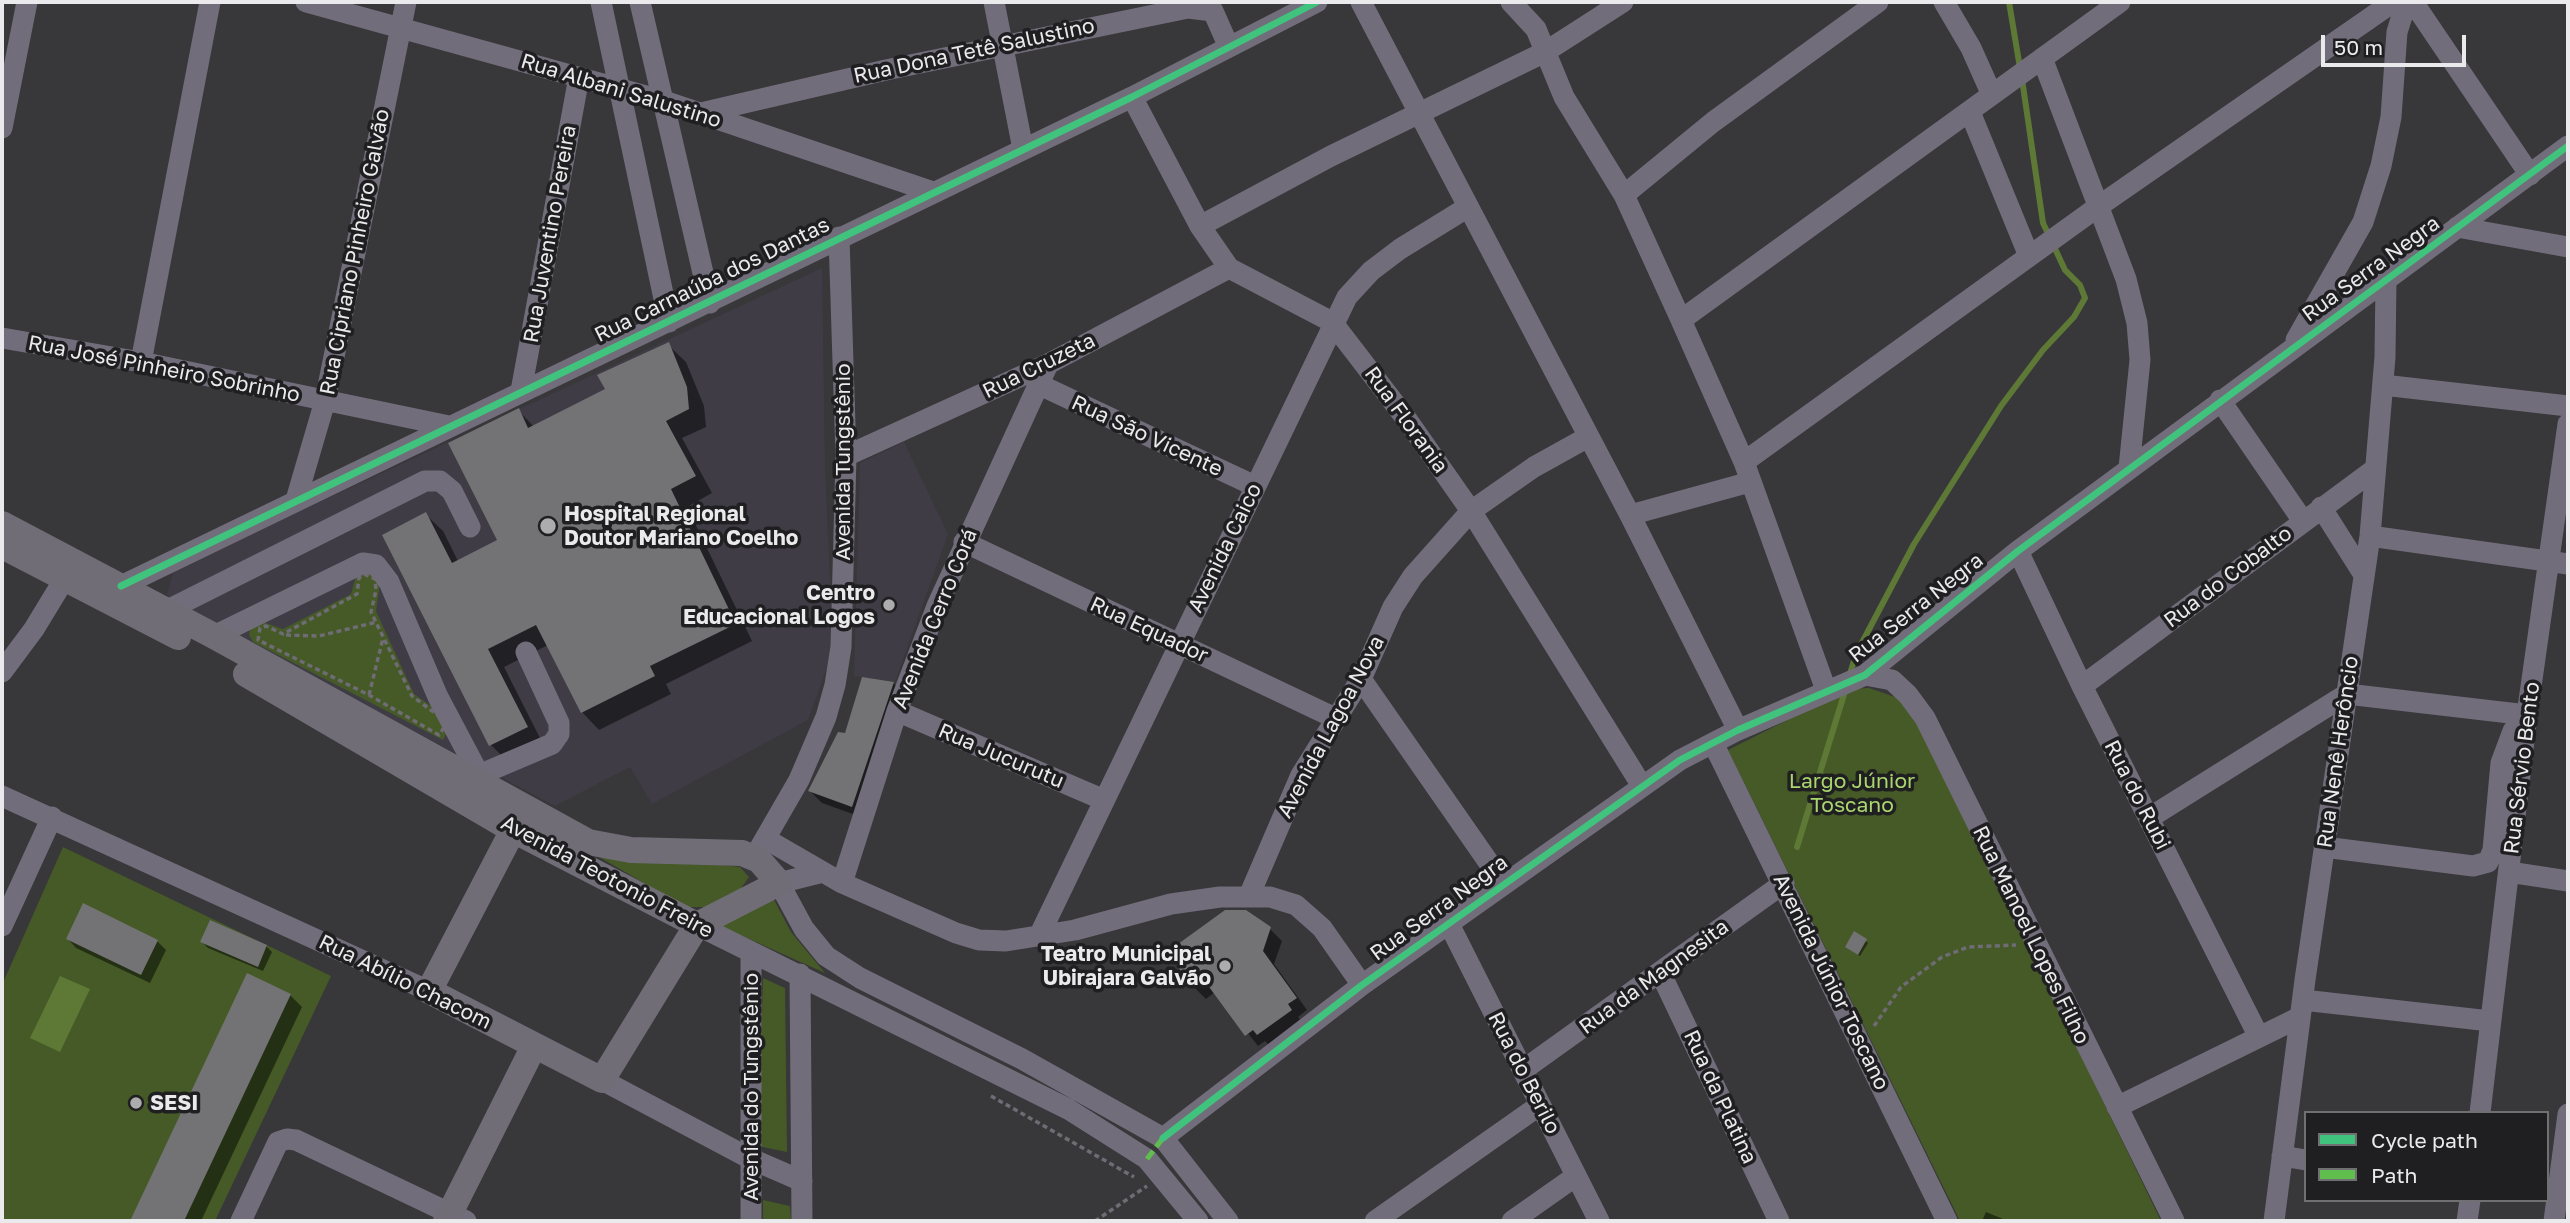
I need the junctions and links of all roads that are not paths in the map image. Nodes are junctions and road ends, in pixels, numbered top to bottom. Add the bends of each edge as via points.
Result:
1 (27, 2) edge
2 (210, 2) edge
3 (306, 2) edge
4 (406, 2) edge
5 (601, 2) edge
6 (640, 2) edge
7 (994, 2) edge
8 (1317, 2) edge
9 (1361, 2) edge
10 (1511, 2) edge
11 (1623, 2) edge
12 (1944, 2) edge
13 (2120, 2) edge
14 (2393, 2) edge
15 (2413, 2) edge
16 (1870, 4) edge
17 (400, 27) junction
18 (1228, 45) junction
19 (1002, 47) junction
20 (1545, 52) junction
21 (2042, 58) junction
22 (579, 77) junction
23 (7, 79) edge
24 (617, 87) junction
25 (1993, 95) junction
26 (1132, 97) junction
27 (661, 100) junction
28 (1970, 111) junction
29 (700, 113) junction
30 (1420, 113) junction
31 (2, 128) edge
32 (2568, 146) edge
33 (1023, 149) junction
34 (2530, 175) junction
35 (933, 192) junction
36 (1624, 195) junction
37 (2099, 206) junction
38 (1468, 207) junction
39 (1200, 226) junction
40 (2457, 227) junction
41 (839, 237) junction
42 (2568, 247) edge
43 (2029, 256) junction
44 (1229, 268) junction
45 (2386, 281) junction
46 (710, 303) junction
47 (1681, 320) junction
48 (669, 322) junction
49 (1332, 322) junction
50 (2, 338) edge
51 (2292, 348) junction
52 (141, 362) junction
53 (1048, 364) junction
54 (1040, 385) junction
55 (2383, 386) junction
56 (521, 391) junction
57 (2220, 400) junction
58 (325, 401) junction
59 (2568, 406) edge
60 (2568, 424) edge
61 (449, 426) junction
62 (1588, 437) junction
63 (846, 456) junction
64 (2129, 468) junction
65 (2375, 469) junction
66 (1747, 472) junction
67 (1255, 486) junction
68 (296, 499) junction
69 (2321, 507) junction
70 (1471, 511) junction
71 (1630, 515) junction
72 (2303, 521) junction
73 (2, 524) edge
74 (470, 527) dead end
75 (2370, 536) junction
76 (964, 542) junction
77 (2, 546) edge
78 (2018, 551) junction
79 (2560, 562) edge
80 (2364, 575) junction
81 (65, 578) junction
82 (121, 586) junction
83 (166, 611) junction
84 (214, 636) junction
85 (1179, 645) junction
86 (526, 652) dead end
87 (2, 672) edge
88 (1864, 675) junction
89 (1361, 679) junction
90 (2082, 685) junction
91 (1826, 690) junction
92 (2347, 694) junction
93 (897, 711) junction
94 (2526, 715) junction
95 (1335, 718) junction
96 (1738, 730) junction
97 (1713, 743) junction
98 (482, 780) junction
99 (1642, 786) junction
100 (2, 796) edge
101 (1104, 800) junction
102 (526, 805) junction
103 (52, 817) junction
104 (2149, 818) junction
105 (513, 830) junction
106 (2324, 847) junction
107 (760, 848) junction
108 (822, 872) junction
109 (2509, 872) junction
110 (2568, 881) edge
111 (779, 883) junction
112 (842, 883) junction
113 (1503, 883) junction
114 (1784, 883) junction
115 (1249, 896) junction
116 (1449, 924) junction
117 (697, 925) junction
118 (2, 926) edge
119 (1039, 936) junction
120 (751, 952) junction
121 (1661, 972) junction
122 (800, 974) junction
123 (1362, 985) junction
124 (429, 991) junction
125 (2301, 1008) junction
126 (2490, 1021) junction
127 (969, 1032) junction
128 (2259, 1038) junction
129 (534, 1046) junction
130 (958, 1052) junction
131 (1523, 1070) junction
132 (602, 1080) junction
133 (1541, 1105) junction
134 (2117, 1107) junction
135 (2480, 1111) edge
136 (2568, 1114) edge
137 (1163, 1138) junction
138 (2282, 1156) junction
139 (749, 1158) junction
140 (2304, 1160) edge
141 (1576, 1177) junction
142 (802, 1181) junction
143 (2557, 1192) edge
144 (2470, 1202) edge
145 (454, 1219) edge
146 (241, 1221) edge
147 (751, 1221) edge
148 (802, 1221) edge
149 (1198, 1221) edge
150 (1228, 1221) edge
151 (1376, 1221) edge
152 (1512, 1221) edge
153 (1599, 1221) edge
154 (1779, 1221) edge
155 (1947, 1221) edge
156 (2174, 1221) edge
157 (2274, 1221) edge
158 (2467, 1221) edge
159 (2554, 1221) edge

1 - 23 street
2 - 52 street
3 - 17 street, Rua Albani Salustino
4 - 17 street, Rua Cipriano Pinheiro Galvão
5 - 24 street
6 - 27 street
7 - 19 street
8 - 18 street, Rua Carnaúba dos Dantas
9 - 30 street
10 - 20 street via 1536,29
11 - 20 street
12 - 25 street
13 - 21 street
14 - 37 street
15 - 34 street
15 - 51 street via 2397,32 2391,117 2363,222
16 - 36 street
17 - 22 street, Rua Albani Salustino
17 - 58 street, Rua Cipriano Pinheiro Galvão
18 - 19 street, Rua Dona Tetê Salustino via 1213,11 1188,8
18 - 26 street, Rua Carnaúba dos Dantas
19 - 29 street, Rua Dona Tetê Salustino
19 - 33 street
20 - 30 street
20 - 36 street via 1564,97
21 - 25 street
21 - 37 street
22 - 24 street, Rua Albani Salustino
22 - 56 street, Rua Juventino Pereira
23 - 31 street
24 - 27 street, Rua Albani Salustino
24 - 48 street
25 - 28 street
26 - 33 street, Rua Carnaúba dos Dantas
26 - 39 street, Rua Florania
27 - 29 street, Rua Albani Salustino
27 - 46 street
28 - 43 street
28 - 47 street
29 - 35 street, Rua Albani Salustino
30 - 38 street
30 - 39 street
32 - 34 street, Rua Serra Negra
33 - 35 street, Rua Carnaúba dos Dantas
34 - 40 street, Rua Serra Negra
35 - 41 street, Rua Carnaúba dos Dantas
36 - 47 street
37 - 43 street
37 - 64 street via 2137,323 2140,360
38 - 49 street, Avenida Caico via 1371,271
38 - 62 street
39 - 44 street, Rua Florania
40 - 42 street
40 - 45 street, Rua Serra Negra
41 - 46 street, Rua Carnaúba dos Dantas
41 - 63 street, Avenida Tungstênio
43 - 66 street
44 - 49 street, Rua Florania
44 - 53 street, Rua Cruzeta
45 - 51 street, Rua Serra Negra
45 - 55 street, Rua Nenê Herôncio
46 - 48 street, Rua Carnaúba dos Dantas
47 - 66 street
48 - 56 street, Rua Carnaúba dos Dantas
49 - 67 street, Avenida Caico
49 - 70 street, Rua Florania
50 - 52 street, Rua José Pinheiro Sobrinho
51 - 57 street, Rua Serra Negra
52 - 58 street, Rua José Pinheiro Sobrinho
53 - 54 street, Avenida Cerro Corá
53 - 63 street, Rua Cruzeta
54 - 67 street, Rua São Vicente
54 - 76 street, Avenida Cerro Corá
55 - 59 street
55 - 65 street, Rua Nenê Herôncio
56 - 61 street, Rua Carnaúba dos Dantas
57 - 64 street, Rua Serra Negra
57 - 72 street
58 - 61 street, Rua José Pinheiro Sobrinho
58 - 68 street, Rua Cipriano Pinheiro Galvão
60 - 79 street, Rua Sérvio Bento
61 - 68 street, Rua Carnaúba dos Dantas
62 - 70 street, Avenida Lagoa Nova via 1534,467
62 - 71 street
63 - 107 street, Avenida Tungstênio via 841,647 835,685 799,780
64 - 78 street, Rua Serra Negra
65 - 69 street, Rua do Cobalto
65 - 75 street, Rua Nenê Herôncio
66 - 71 street
66 - 91 street
67 - 85 street, Avenida Caico
68 - 82 street, Rua Carnaúba dos Dantas
69 - 72 street, Rua do Cobalto
69 - 80 street
70 - 89 street, Avenida Lagoa Nova via 1437,546 1400,596
70 - 99 street, Rua Florania
71 - 96 street
72 - 90 street, Rua do Cobalto
73 - 82 main road, Avenida Teotonio Freire
74 - 83 street via 452,491 440,481 425,481
75 - 79 street
75 - 80 street, Rua Nenê Herôncio
76 - 85 street, Rua Equador
76 - 93 street, Avenida Cerro Corá
77 - 81 main road, Avenida Teotonio Freire
78 - 88 street, Rua Serra Negra
78 - 90 street, Rua do Rubi
79 - 94 street, Rua Sérvio Bento
80 - 92 street, Rua Nenê Herôncio
81 - 87 street
81 - 105 main road, Avenida Teotonio Freire via 210,653
82 - 83 main road, Avenida Teotonio Freire
83 - 84 main road, Avenida Teotonio Freire
84 - 98 main road, Avenida Teotonio Freire
84 - 98 street via 363,563 376,565
85 - 95 street, Rua Equador
85 - 101 street, Avenida Caico
86 - 98 street via 559,723 559,734 552,744
88 - 91 street, Rua Serra Negra
88 - 134 street, Rua Manoel Lopes Filho via 1892,680 1925,718
89 - 95 street, Avenida Lagoa Nova
89 - 113 street
90 - 104 street, Rua do Rubi
91 - 96 street, Rua Serra Negra
92 - 94 street
92 - 104 street
92 - 106 street, Rua Nenê Herôncio
93 - 101 street, Rua Jucurutu
93 - 112 street, Avenida Cerro Corá
94 - 106 street via 2513,731 2501,763 2493,850 2487,862 2473,866
94 - 109 street, Rua Sérvio Bento
95 - 115 street, Avenida Lagoa Nova via 1301,775
96 - 97 street, Rua Serra Negra
97 - 99 street, Rua Serra Negra
97 - 114 street, Avenida Júnior Toscano
98 - 102 main road, Avenida Teotonio Freire
99 - 113 street, Rua Serra Negra
100 - 103 street, Rua Abílio Chacom
101 - 119 street, Avenida Caico
102 - 105 street
102 - 107 main road, Avenida Teotonio Freire via 588,842 631,850
103 - 118 street
103 - 124 street, Rua Abílio Chacom
104 - 128 street, Rua do Rubi
105 - 117 main road, Avenida Teotonio Freire
105 - 124 main road
106 - 125 street, Rua Nenê Herôncio
107 - 108 street
107 - 111 main road
108 - 111 street
108 - 112 street
109 - 110 street
109 - 126 street, Rua Sérvio Bento
111 - 117 main road
111 - 127 street via 804,929 826,956
112 - 119 street via 979,940
113 - 116 street, Rua Serra Negra
114 - 121 street, Rua da Magnesita
114 - 155 street, Avenida Júnior Toscano
115 - 119 street via 1171,904
115 - 123 street via 1296,905 1322,929
116 - 123 street, Rua Serra Negra
116 - 131 street, Rua do Berilo
117 - 120 street, Avenida Teotonio Freire
117 - 132 main road
120 - 122 street, Avenida Teotonio Freire
120 - 139 street, Avenida do Tungstênio
121 - 131 street, Rua da Magnesita
121 - 154 street, Rua da Platina
122 - 130 street, Avenida Teotonio Freire
122 - 142 street
123 - 137 street, Rua Serra Negra
124 - 129 main road, Rua Abílio Chacom
125 - 126 street
125 - 128 street
125 - 138 street, Rua Nenê Herôncio
126 - 135 street, Rua Sérvio Bento
127 - 130 street
127 - 137 street
128 - 134 street
129 - 132 main road, Rua Abílio Chacom
129 - 145 main road
130 - 149 street, Avenida Teotonio Freire via 1125,1143 1147,1159
131 - 133 street, Rua do Berilo
132 - 139 street, Rua Abílio Chacom
133 - 141 street, Rua do Berilo
133 - 151 street
134 - 156 street, Rua Manoel Lopes Filho
136 - 143 street
137 - 150 street
138 - 140 street
138 - 157 street, Rua Nenê Herôncio
139 - 142 street, Rua Abílio Chacom
139 - 147 street, Avenida do Tungstênio
141 - 152 street
141 - 153 street, Rua do Berilo
142 - 148 street
143 - 159 street
144 - 158 street
145 - 146 street via 287,1139 278,1143

